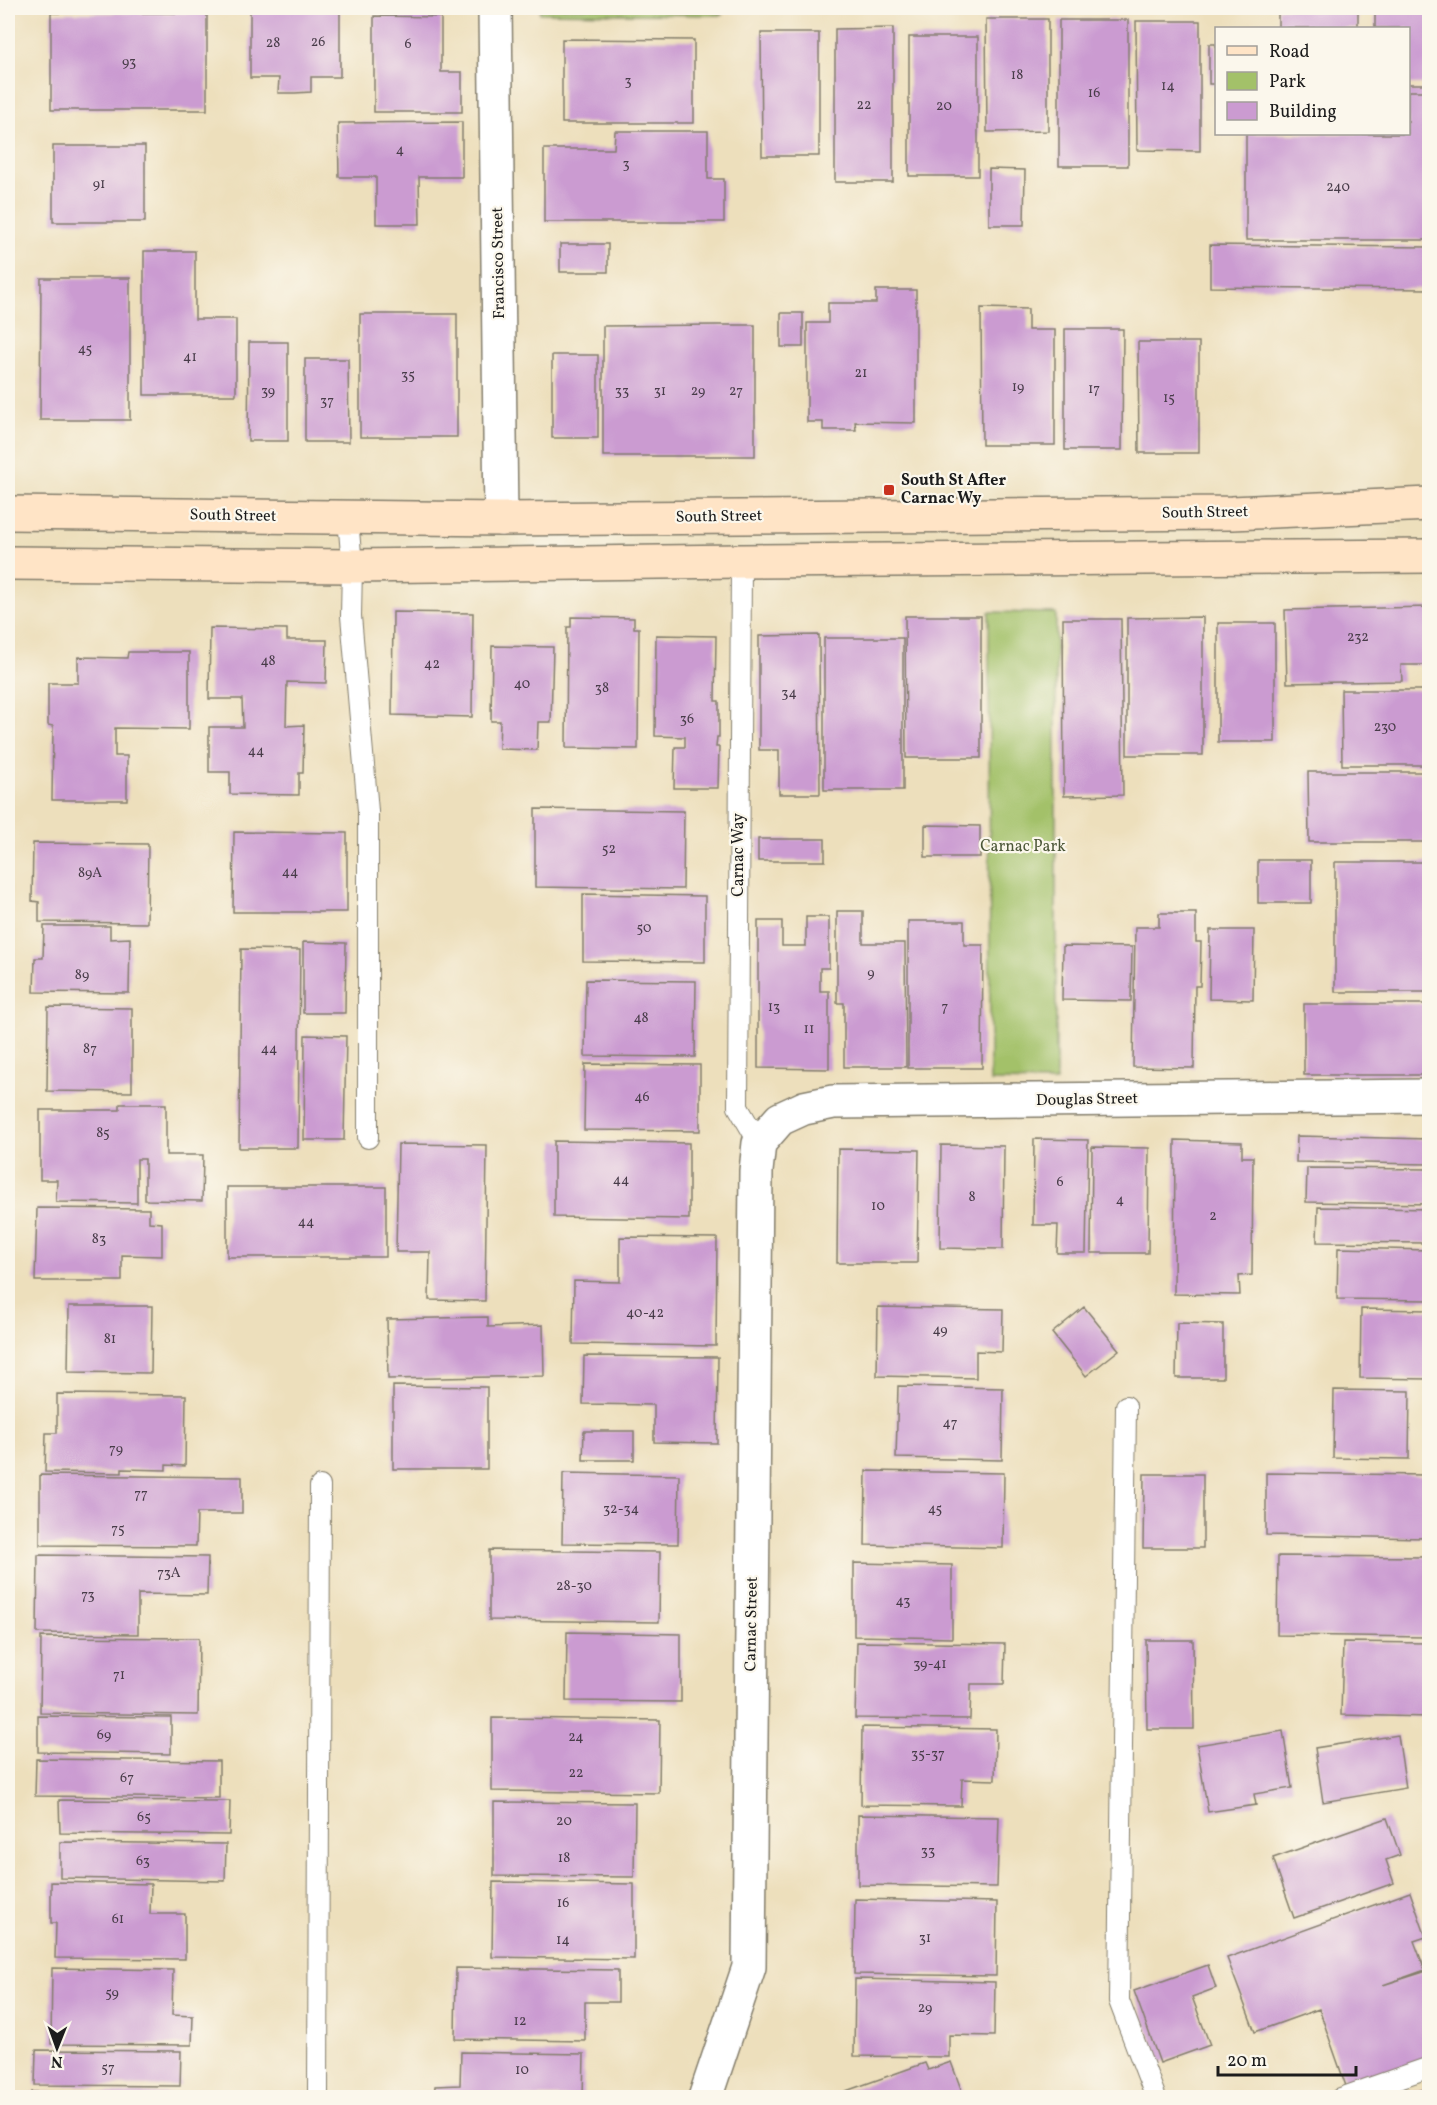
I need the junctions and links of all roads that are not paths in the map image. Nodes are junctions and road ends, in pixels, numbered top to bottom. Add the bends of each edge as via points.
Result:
1 (495, 8) edge
2 (1430, 504) edge
3 (8, 513) edge
4 (348, 518) junction
5 (501, 519) junction
6 (1430, 556) edge
7 (741, 561) junction
8 (8, 563) edge
9 (352, 566) junction
10 (1430, 1096) edge
11 (368, 1138) dead end
12 (759, 1143) junction
13 (1126, 1406) dead end
14 (320, 1486) dead end
15 (1430, 2067) edge
16 (707, 2096) edge
17 (318, 2097) edge
18 (1156, 2097) edge
19 (1341, 2097) edge

1 - 5 street, Francisco Street
2 - 5 main road, South Street via 1232,513
3 - 4 main road, South Street
4 - 5 main road, South Street
4 - 9 lane
6 - 7 main road
7 - 9 main road
7 - 12 lane, Carnac Way via 738,1107
8 - 9 main road
9 - 11 lane via 351,616 368,811
10 - 12 street, Douglas Street via 833,1102 804,1108 780,1119
12 - 16 street, Carnac Street via 749,1968
13 - 18 lane via 1119,2001
14 - 17 lane
15 - 19 lane

